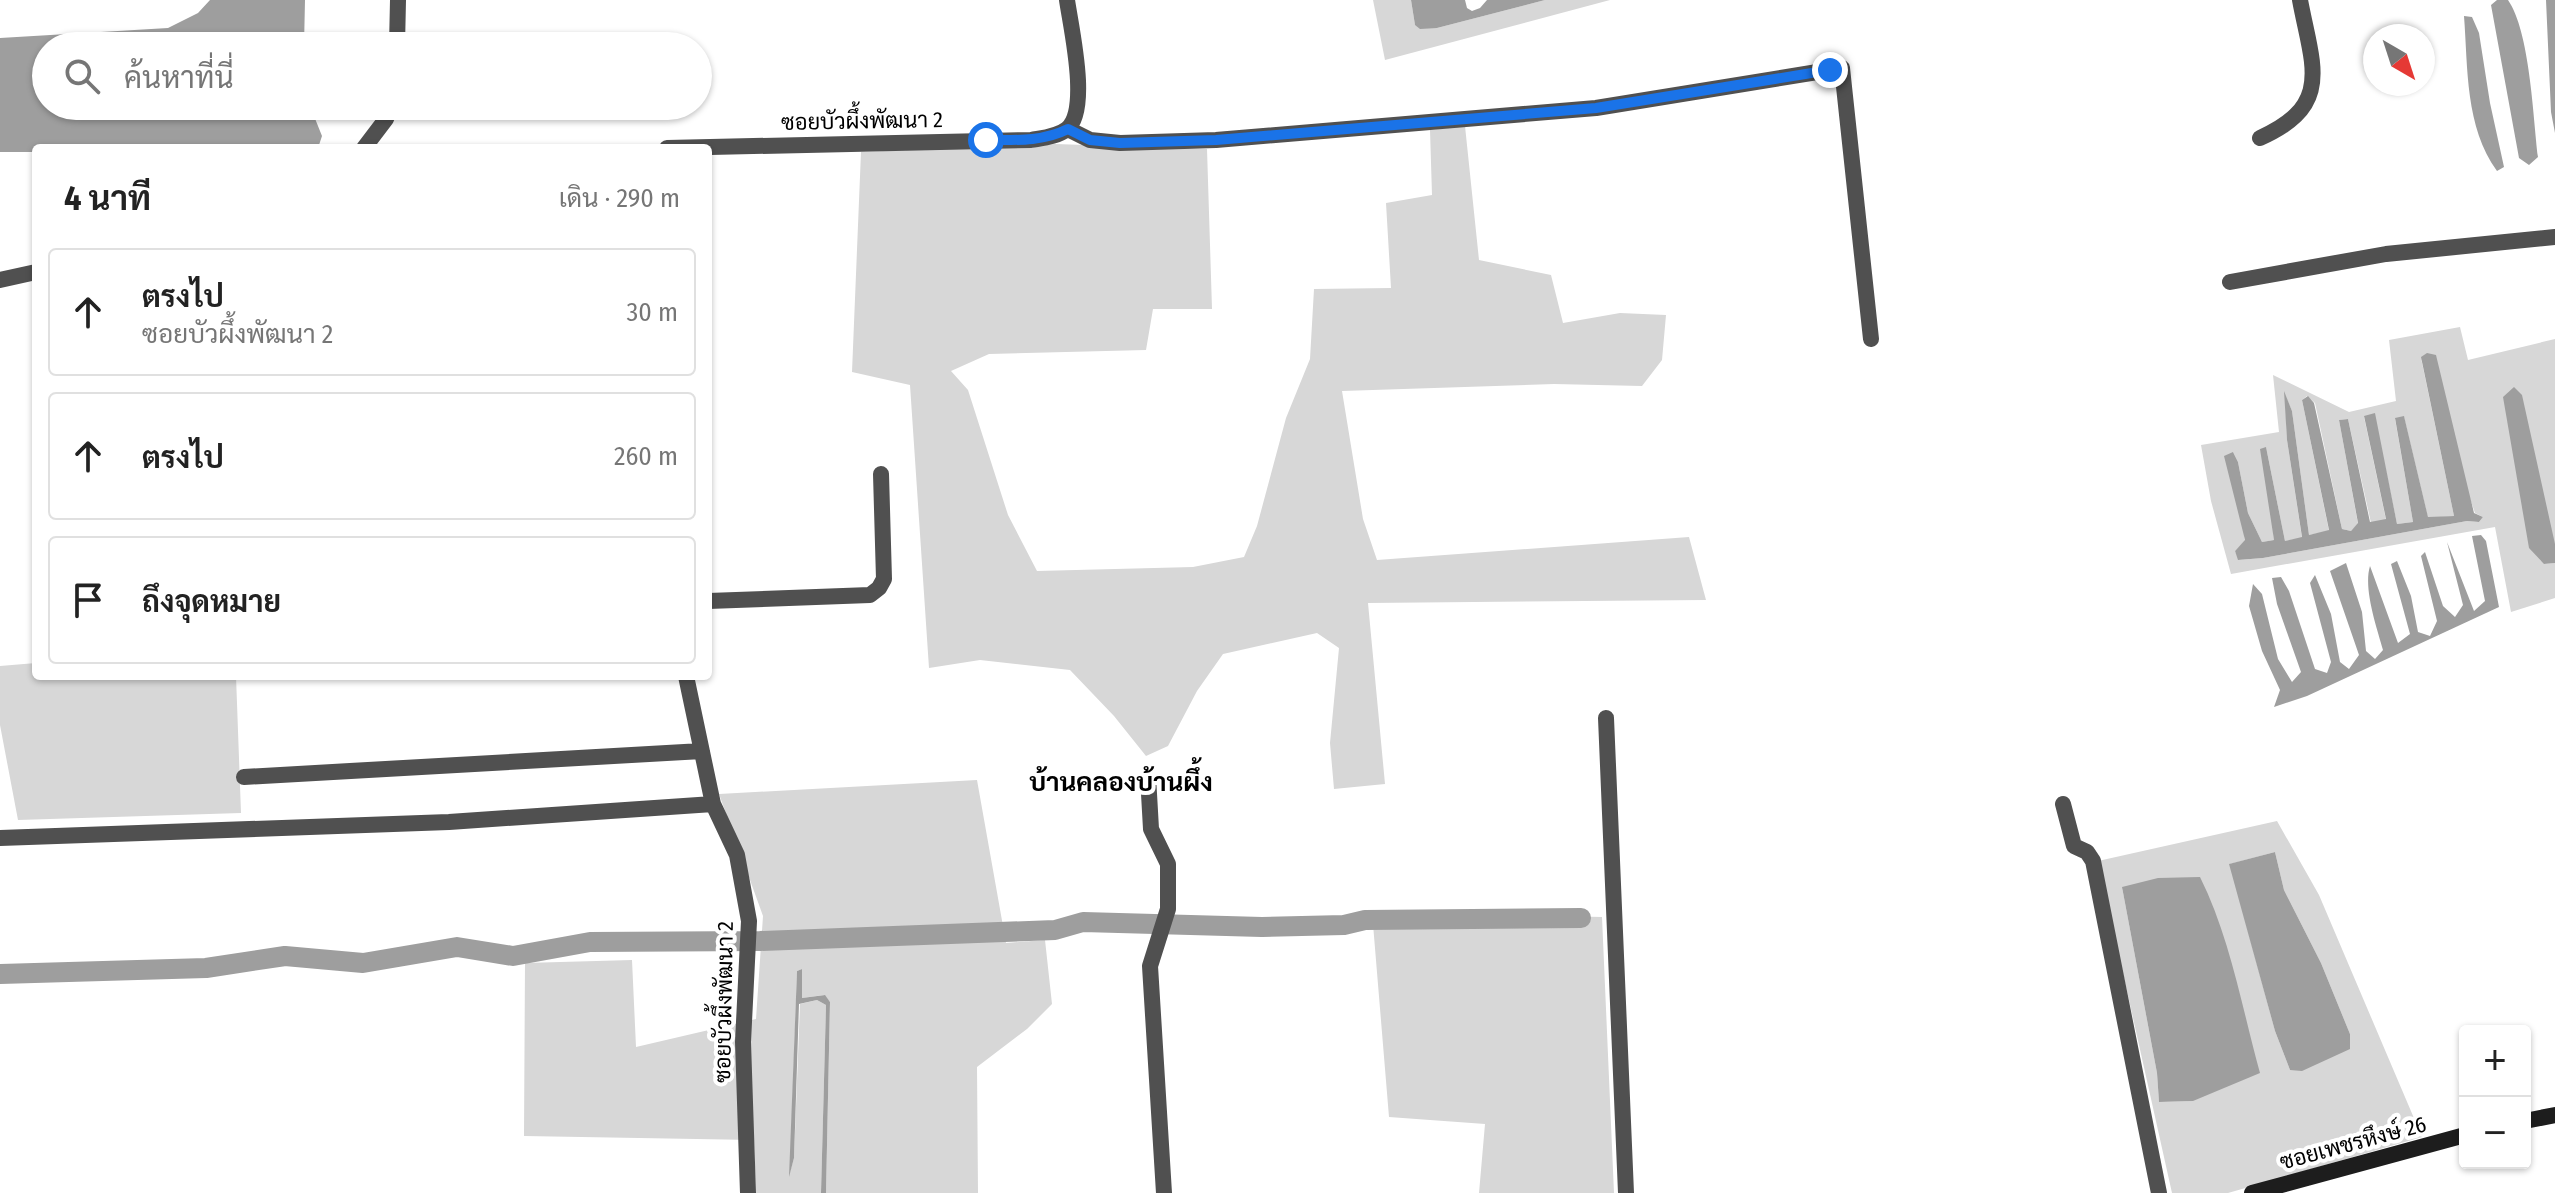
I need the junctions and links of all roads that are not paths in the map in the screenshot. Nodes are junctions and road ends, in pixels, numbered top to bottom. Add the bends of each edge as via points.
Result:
1 (398, 0) edge
2 (1067, 0) edge
3 (2300, 0) edge
4 (397, 32) edge
5 (385, 120) edge
6 (1068, 129) junction
7 (2260, 138) dead end
8 (367, 144) edge
9 (712, 147) edge
10 (2555, 237) edge
11 (32, 273) edge
12 (0, 280) edge
13 (2230, 282) dead end
14 (1871, 339) dead end
15 (881, 474) dead end
16 (712, 601) edge
17 (687, 680) edge
18 (1606, 718) dead end
19 (702, 751) junction
20 (1148, 776) dead end
21 (244, 777) dead end
22 (713, 804) junction
23 (2063, 804) dead end
24 (0, 838) edge
25 (2555, 1115) edge
26 (2531, 1120) edge
27 (2459, 1137) edge
28 (748, 1193) edge
29 (1164, 1193) edge
30 (1626, 1193) edge
31 (2159, 1193) edge
32 (2252, 1193) edge

1 - 4 street
2 - 6 street via 1078,90 1076,115
3 - 7 street via 2314,73 2311,90 2295,119
5 - 8 street
6 - 9 street, ซอยบัวผึ้งพัฒนา 2 via 1031,140
6 - 14 street via 1090,140 1120,143 1216,140 1596,108 1842,68
10 - 13 street via 2386,254
11 - 12 street
15 - 16 street via 884,579 870,595
17 - 19 street, ซอยบัวผึ้งพัฒนา 2
18 - 30 street
19 - 21 street
19 - 22 street, ซอยบัวผึ้งพัฒนา 2
20 - 29 street via 1151,829 1168,864 1168,909 1150,966
22 - 24 street via 449,822
22 - 28 street, ซอยบัวผึ้งพัฒนา 2 via 737,855 749,921 743,1042
23 - 31 street via 2074,846 2093,861
25 - 26 street
27 - 32 street, ซอยเพชรหึงษ์ 26

